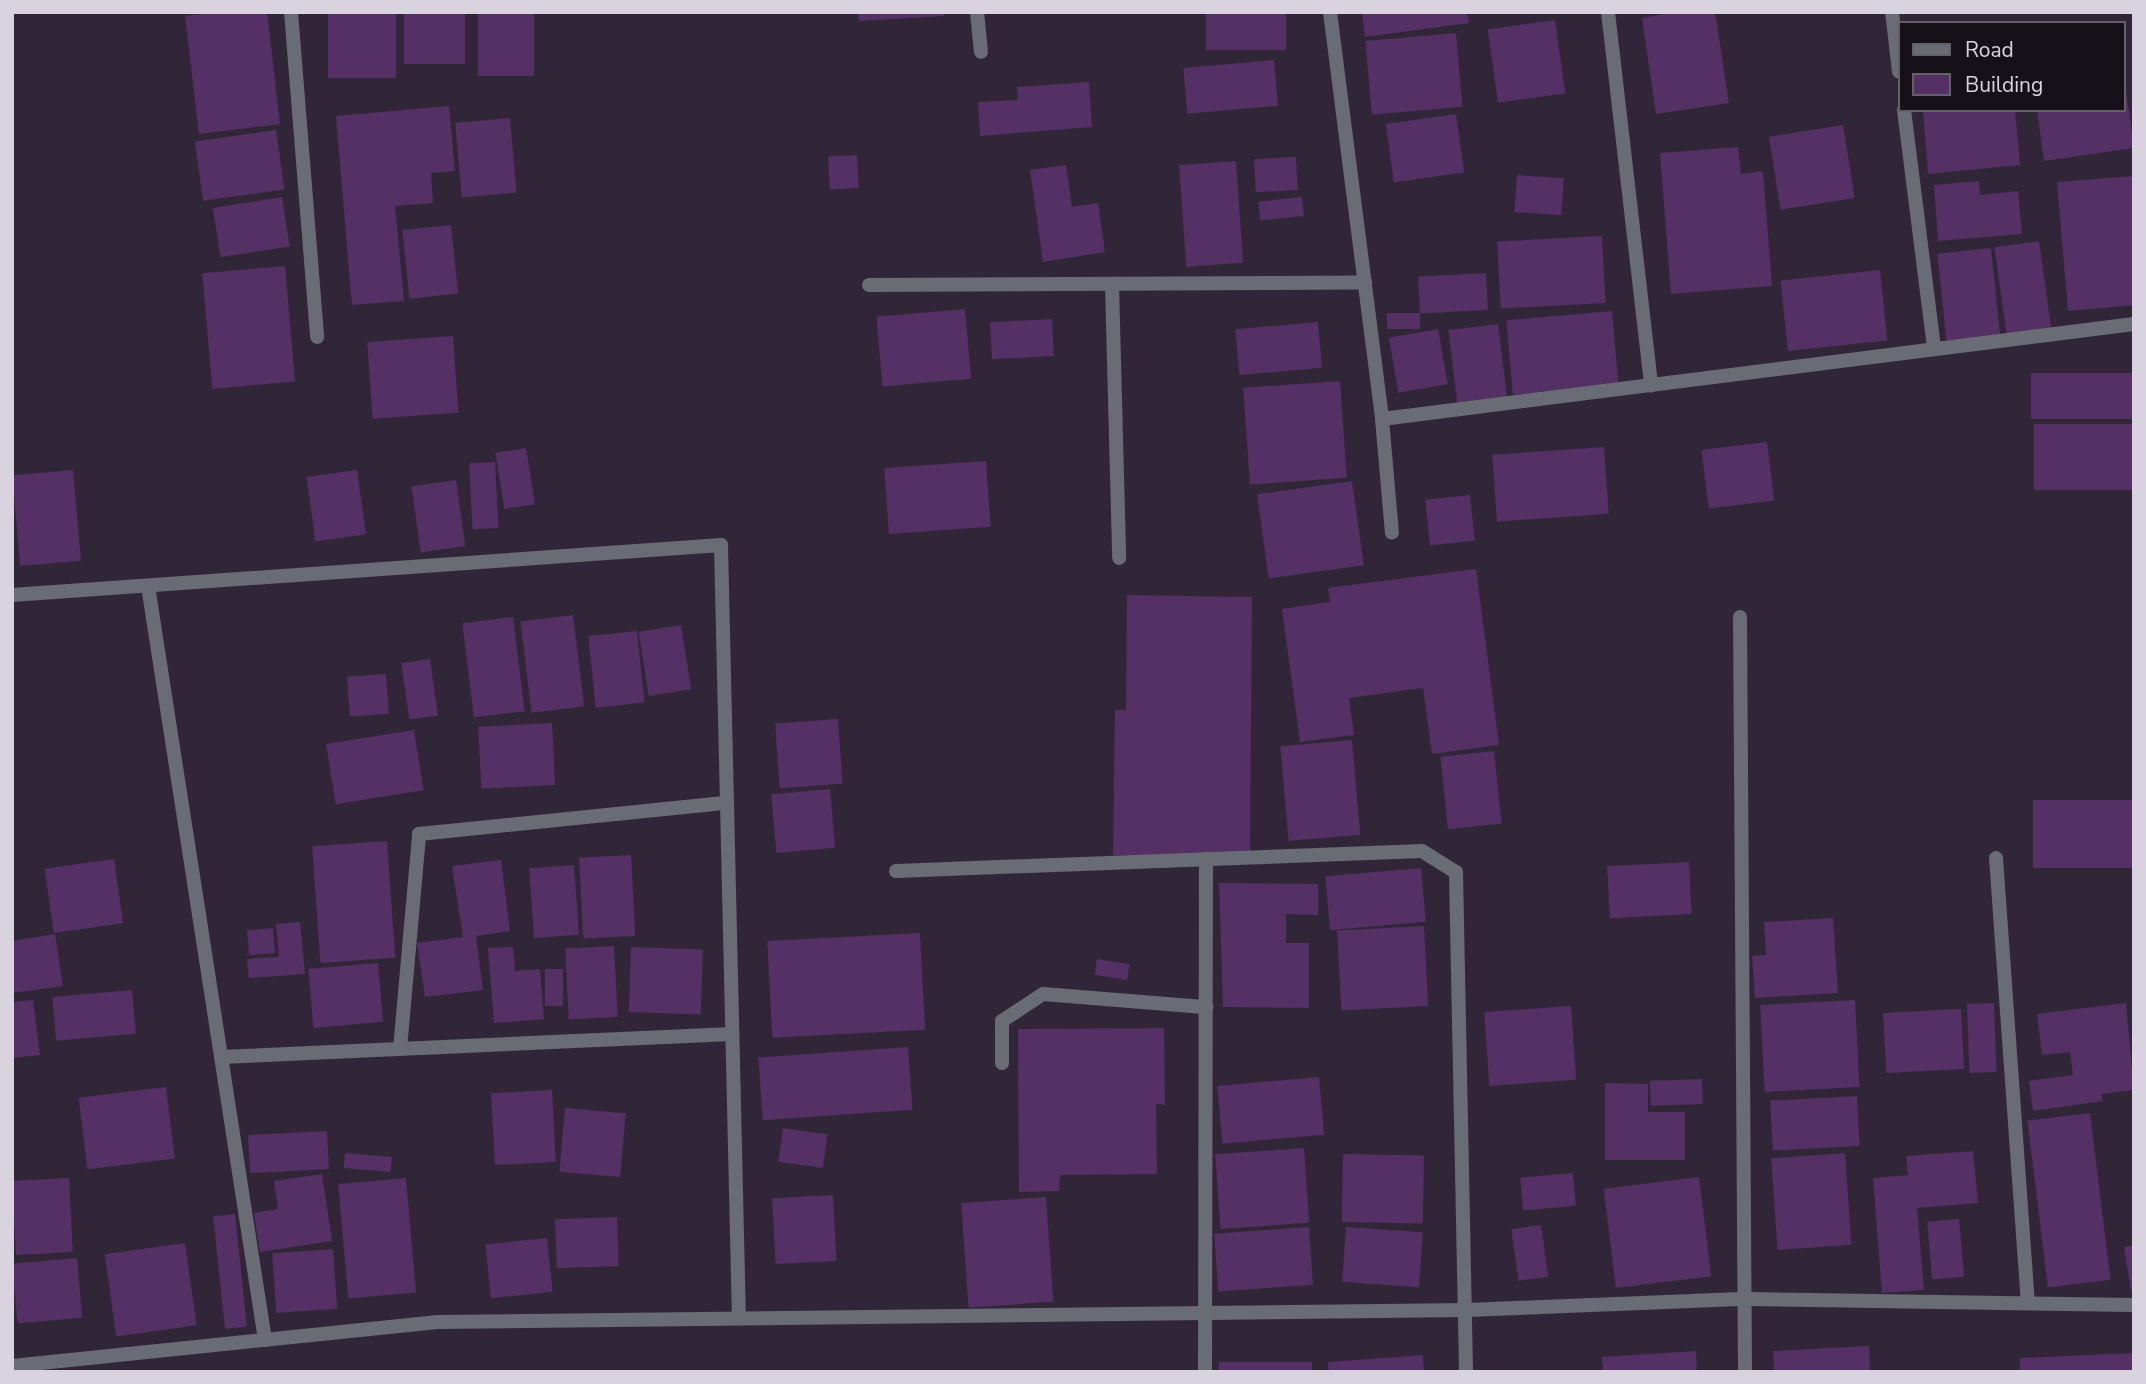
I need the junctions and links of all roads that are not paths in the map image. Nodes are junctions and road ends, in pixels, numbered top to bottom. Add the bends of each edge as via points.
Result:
1 (291, 12) edge
2 (977, 12) edge
3 (1330, 12) edge
4 (1608, 12) edge
5 (1892, 12) edge
6 (981, 52) dead end
7 (1898, 63) edge
8 (1904, 112) edge
9 (1365, 282) junction
10 (1112, 284) junction
11 (869, 285) dead end
12 (2134, 324) edge
13 (317, 337) dead end
14 (1934, 349) junction
15 (1651, 386) junction
16 (1382, 419) junction
17 (1392, 533) dead end
18 (1119, 558) dead end
19 (148, 586) junction
20 (12, 595) edge
21 (1740, 617) dead end
22 (726, 803) junction
23 (1996, 858) dead end
24 (1206, 859) junction
25 (896, 871) dead end
26 (1206, 1007) junction
27 (732, 1034) junction
28 (400, 1049) junction
29 (221, 1057) junction
30 (1002, 1063) dead end
31 (1746, 1299) junction
32 (2028, 1301) junction
33 (2134, 1305) edge
34 (1466, 1310) junction
35 (1206, 1312) junction
36 (739, 1318) junction
37 (265, 1340) junction
38 (12, 1366) edge
39 (37, 1367) edge
40 (1205, 1372) edge
41 (1466, 1372) edge
42 (1745, 1372) edge

1 - 13 street
2 - 6 street
3 - 9 street
4 - 15 street
5 - 7 street
8 - 14 street
9 - 10 street
9 - 16 street
10 - 11 street
10 - 18 street
12 - 14 street
14 - 15 street
15 - 16 street
16 - 17 street
19 - 20 street
19 - 22 street via 721,545
19 - 29 street
21 - 31 street
22 - 27 street
22 - 28 street via 419,835
23 - 32 street
24 - 25 street
24 - 26 street
24 - 34 street via 1422,851 1456,872
26 - 30 street via 1043,994 1002,1021
26 - 35 street
27 - 28 street
27 - 36 street
28 - 29 street
29 - 37 street
31 - 32 street
31 - 34 street
31 - 42 street
32 - 33 street
34 - 35 street
34 - 41 street
35 - 36 street
35 - 40 street
36 - 37 street via 438,1322
37 - 39 street
38 - 39 street

